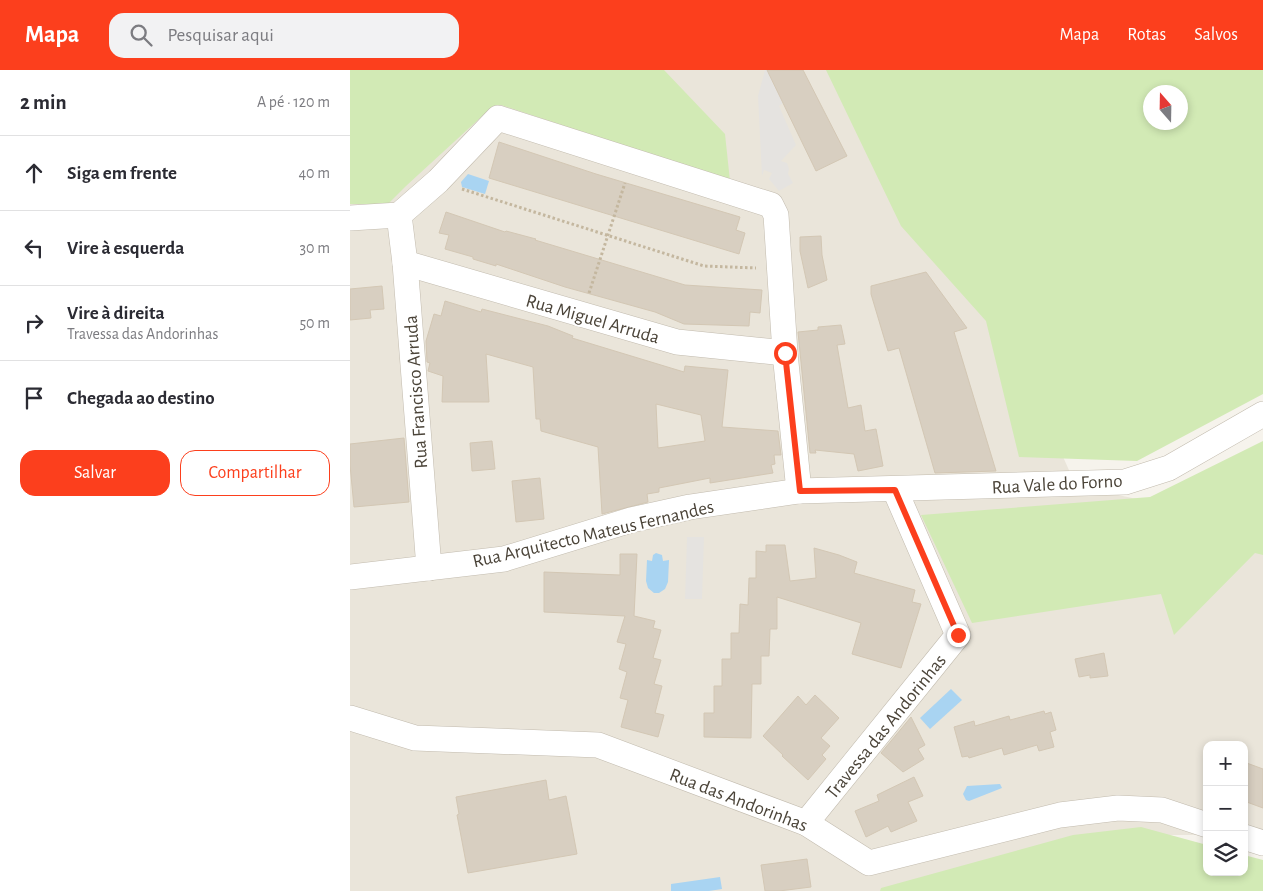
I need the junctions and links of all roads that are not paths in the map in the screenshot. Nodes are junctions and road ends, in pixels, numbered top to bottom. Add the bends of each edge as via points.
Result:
1 (399, 216) junction
2 (350, 218) edge
3 (405, 263) junction
4 (785, 353) junction
5 (1263, 414) edge
6 (895, 490) junction
7 (800, 491) junction
8 (429, 568) junction
9 (350, 576) edge
10 (350, 718) edge
11 (806, 823) junction
12 (1203, 824) edge
13 (1248, 838) edge
14 (1263, 843) edge

1 - 2 street
1 - 3 street, Rua Francisco Arruda
1 - 4 street via 438,181 498,118 771,205 776,215
3 - 4 street, Rua Miguel Arruda via 677,342
3 - 8 street, Rua Francisco Arruda
4 - 7 street
5 - 6 street, Rua Vale do Forno via 1169,468 1125,482
6 - 7 street, Rua Arquitecto Mateus Fernandes
6 - 11 street, Travessa das Andorinhas via 958,635
7 - 8 street, Rua Arquitecto Mateus Fernandes via 631,520 504,559
8 - 9 street, Rua Arquitecto Mateus Fernandes
10 - 11 street, Rua das Andorinhas via 415,738 598,745
11 - 12 street, Rua das Andorinhas via 869,863 1060,815 1118,808 1162,810
13 - 14 street

